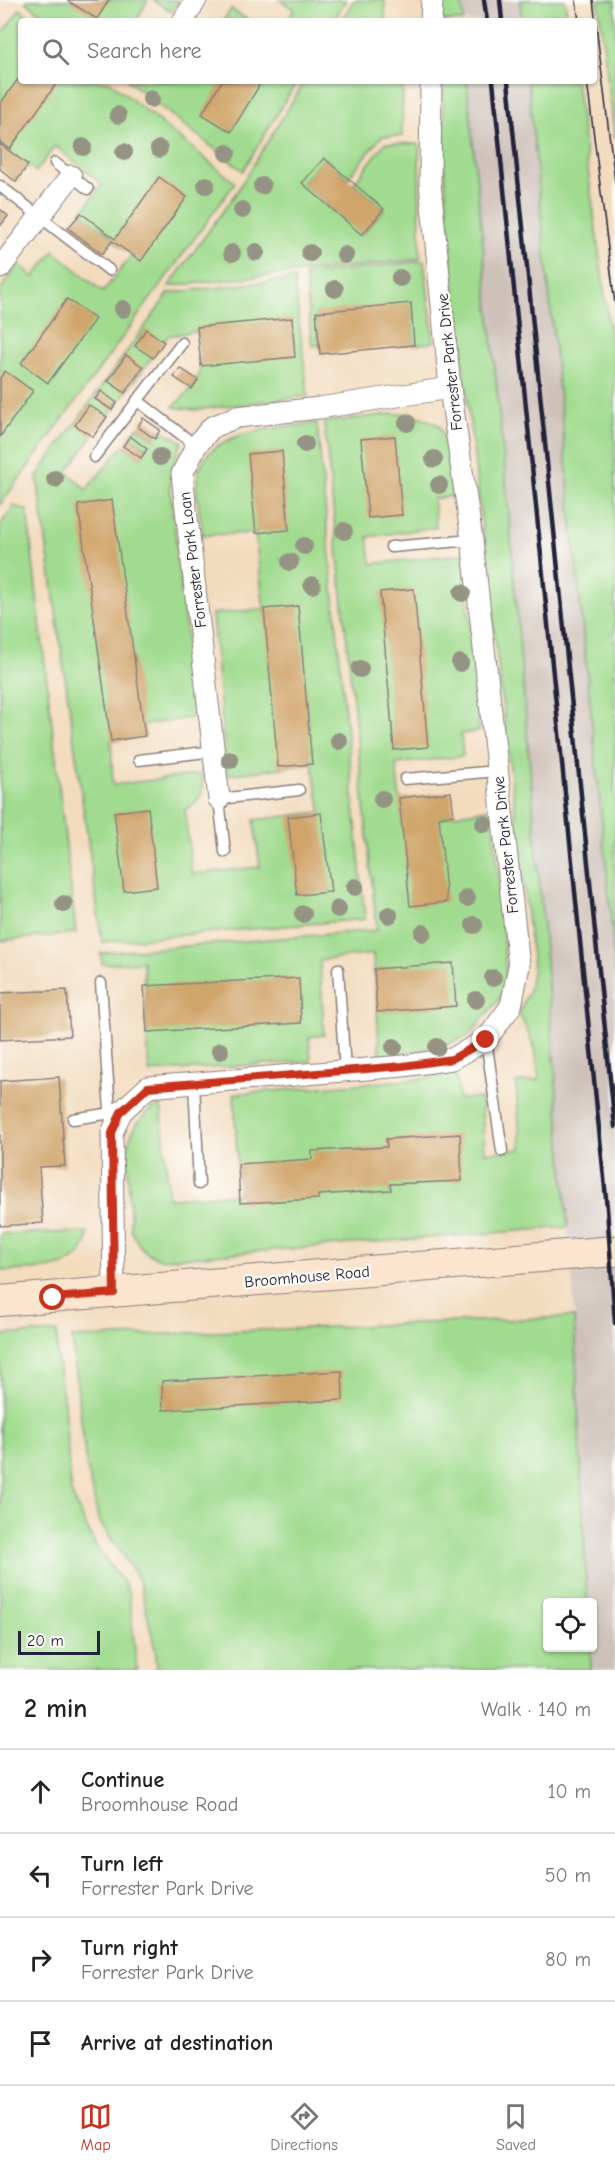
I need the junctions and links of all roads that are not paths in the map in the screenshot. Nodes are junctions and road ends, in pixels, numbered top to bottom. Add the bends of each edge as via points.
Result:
1 (196, 0) edge
2 (432, 0) edge
3 (185, 18) edge
4 (431, 18) edge
5 (431, 84) edge
6 (63, 169) joint
7 (0, 186) edge
8 (88, 189) dead end
9 (40, 216) junction
10 (0, 268) edge
11 (109, 270) dead end
12 (182, 343) dead end
13 (450, 388) junction
14 (137, 400) junction
15 (196, 446) junction
16 (94, 457) dead end
17 (472, 540) junction
18 (391, 547) dead end
19 (214, 751) junction
20 (139, 760) dead end
21 (497, 771) junction
22 (405, 779) dead end
23 (299, 790) dead end
24 (219, 799) junction
25 (225, 852) dead end
26 (338, 969) dead end
27 (101, 983) dead end
28 (486, 1040) junction
29 (345, 1070) junction
30 (194, 1083) junction
31 (73, 1119) dead end
32 (114, 1119) junction
33 (502, 1151) dead end
34 (199, 1184) dead end
35 (615, 1251) edge
36 (114, 1293) junction
37 (0, 1301) edge

1 - 3 street
2 - 4 street
5 - 13 street, Forrester Park Drive via 430,183
6 - 8 lane
6 - 9 street
7 - 9 lane
9 - 10 street
9 - 11 lane
12 - 14 lane
13 - 15 street, Forrester Park Loan via 237,417 212,427
13 - 17 street, Forrester Park Drive
14 - 15 lane
14 - 16 lane
15 - 19 street, Forrester Park Loan via 182,474
17 - 18 lane
17 - 21 street, Forrester Park Drive
19 - 20 lane
19 - 24 street, Forrester Park Loan
21 - 22 lane
21 - 28 street, Forrester Park Drive via 519,966 511,1006
23 - 24 lane
24 - 25 lane
26 - 29 lane
27 - 32 lane
28 - 29 street, Forrester Park Drive via 452,1059
28 - 33 lane
29 - 30 street, Forrester Park Drive
30 - 32 street, Forrester Park Drive via 148,1087
30 - 34 lane
31 - 32 lane
32 - 36 street
35 - 36 main road, Broomhouse Road
36 - 37 main road, Broomhouse Road

